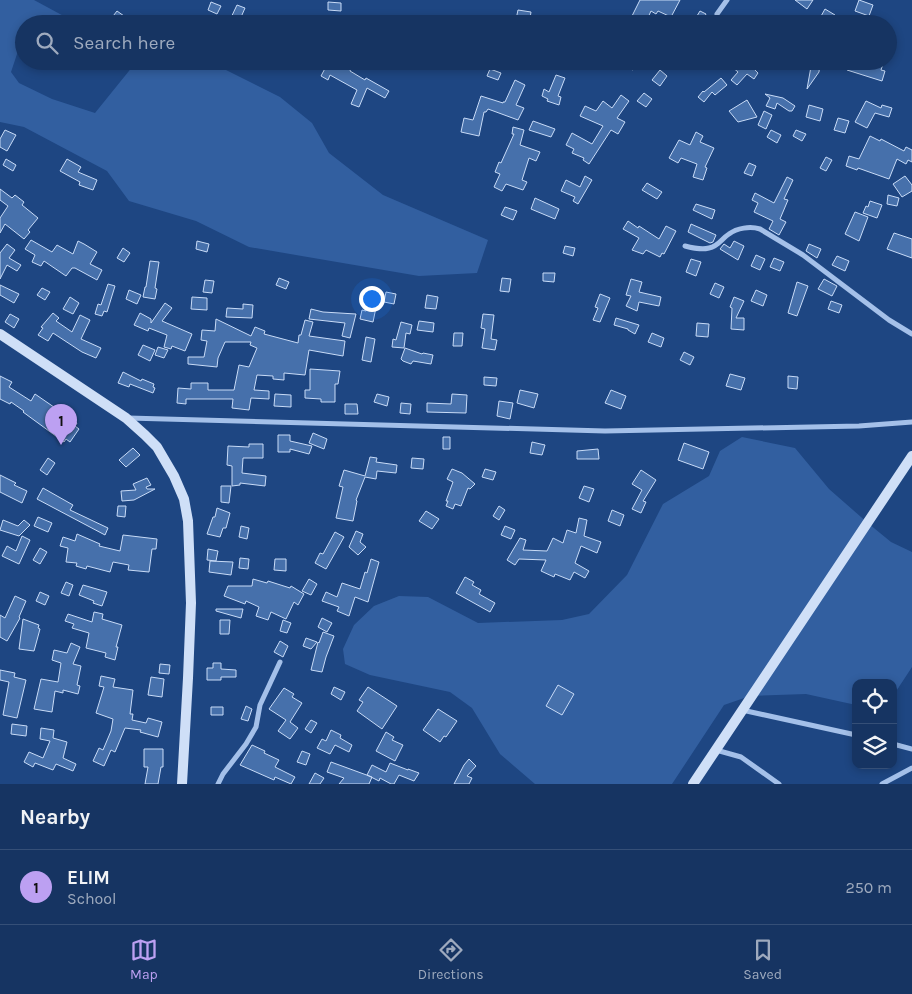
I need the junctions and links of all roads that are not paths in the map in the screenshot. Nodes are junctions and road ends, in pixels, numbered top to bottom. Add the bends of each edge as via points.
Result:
1 (727, 0) edge
2 (716, 14) dead end
3 (685, 246) dead end
4 (0, 334) edge
5 (912, 334) edge
6 (126, 418) junction
7 (912, 422) edge
8 (912, 456) edge
9 (280, 662) dead end
10 (742, 710) junction
11 (852, 734) edge
12 (897, 745) edge
13 (912, 749) edge
14 (716, 750) junction
15 (912, 768) edge
16 (182, 784) edge
17 (218, 784) edge
18 (693, 784) edge
19 (779, 784) edge
20 (882, 784) edge

1 - 2 street
3 - 5 street via 710,248 729,234 752,227 760,229 803,255
4 - 6 street
6 - 7 street via 605,432
6 - 16 street via 158,447 184,499 188,521 191,603
8 - 10 street
9 - 17 street via 263,697 256,727
10 - 11 street
10 - 14 street
12 - 13 street
14 - 18 street
14 - 19 street via 741,756
15 - 20 street

